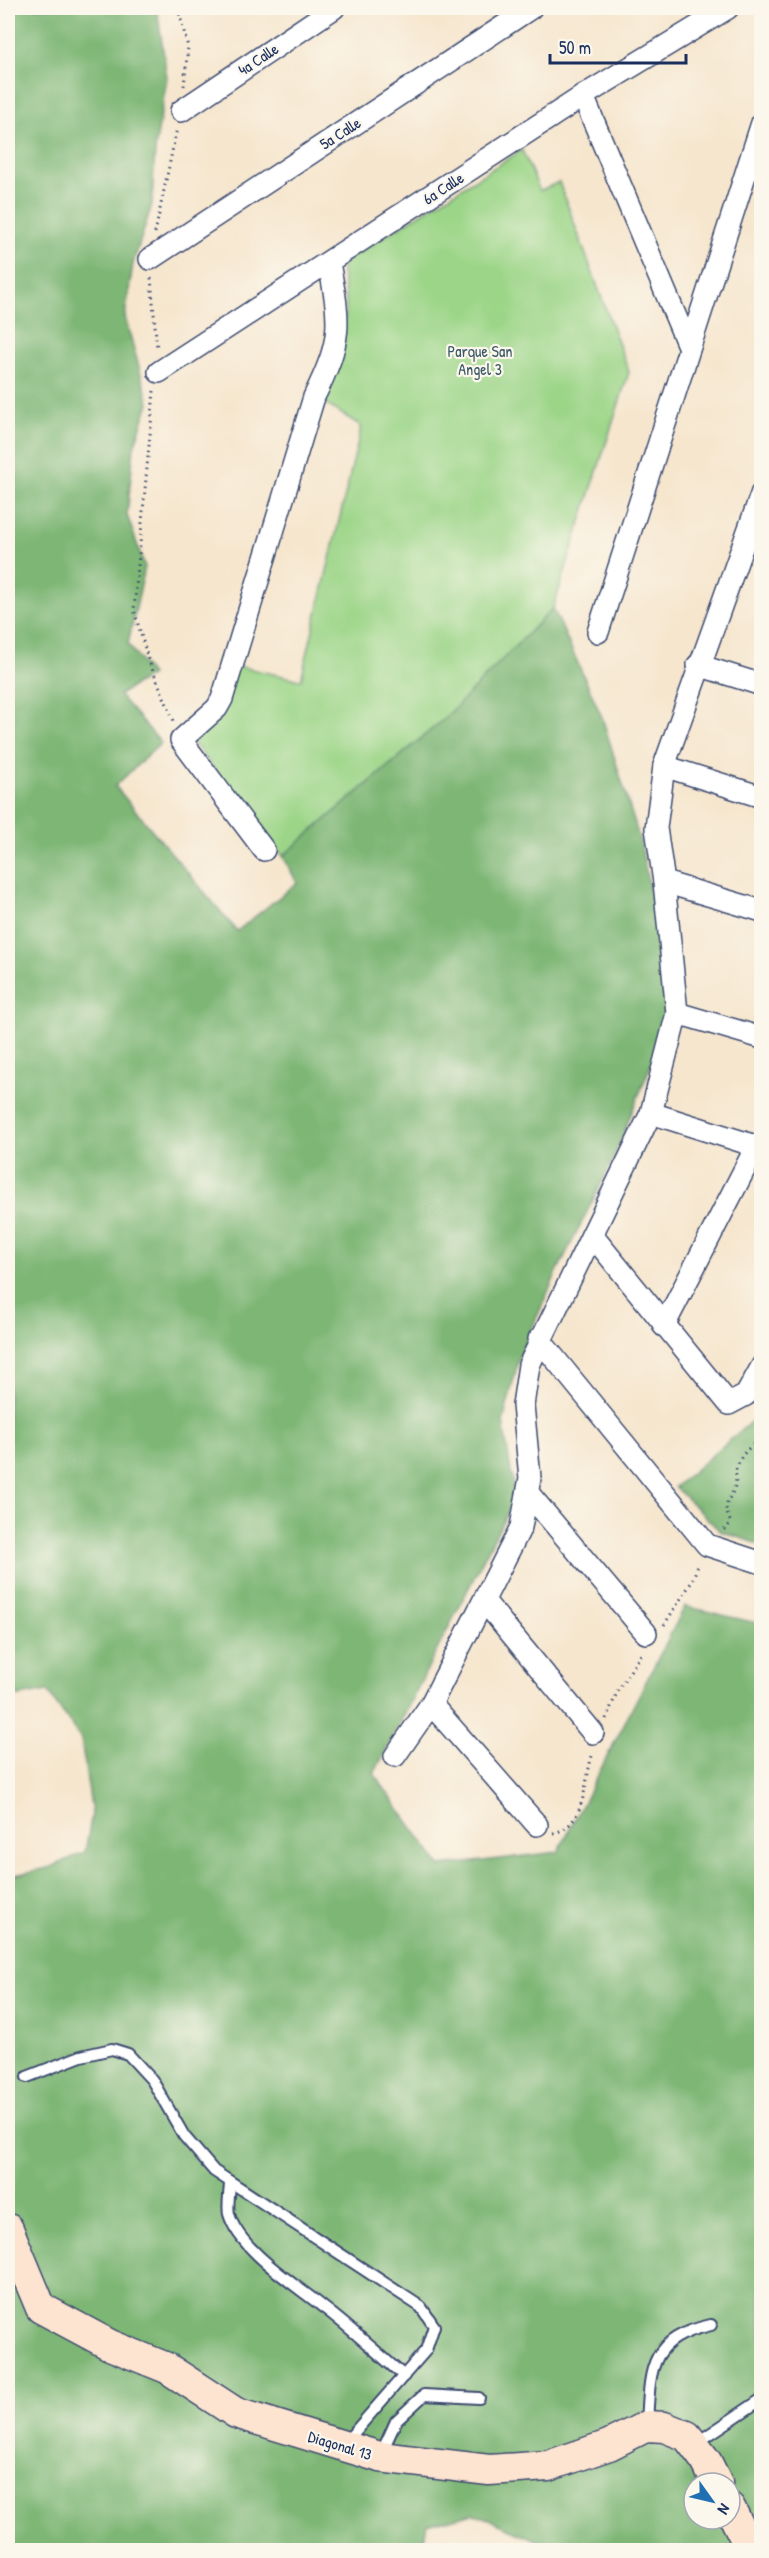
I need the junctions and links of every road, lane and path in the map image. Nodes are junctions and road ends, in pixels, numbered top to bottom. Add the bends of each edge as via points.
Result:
1 (178, 8) edge
2 (334, 8) edge
3 (531, 8) edge
4 (728, 8) edge
5 (583, 96) junction
6 (181, 111) junction
7 (762, 123) edge
8 (150, 259) junction
9 (329, 263) junction
10 (689, 348) junction
11 (159, 372) junction
12 (762, 492) edge
13 (598, 632) dead end
14 (698, 665) junction
15 (762, 685) edge
16 (181, 740) junction
17 (664, 766) junction
18 (762, 797) edge
19 (264, 850) dead end
20 (664, 882) junction
21 (762, 911) edge
22 (677, 1013) junction
23 (762, 1038) edge
24 (651, 1113) junction
25 (759, 1148) edge
26 (592, 1235) junction
27 (664, 1326) junction
28 (539, 1339) junction
29 (762, 1366) edge
30 (762, 1437) edge
31 (529, 1494) junction
32 (707, 1545) junction
33 (762, 1563) edge
34 (485, 1602) junction
35 (651, 1637) junction
36 (431, 1704) junction
37 (597, 1735) junction
38 (395, 1756) dead end
39 (537, 1825) joint
40 (27, 2077) dead end
41 (230, 2182) junction
42 (8, 2229) edge
43 (711, 2325) dead end
44 (404, 2376) junction
45 (479, 2398) dead end
46 (762, 2399) edge
47 (647, 2426) junction
48 (694, 2445) junction
49 (343, 2446) junction
50 (380, 2457) junction
51 (711, 2471) edge
52 (742, 2531) edge
53 (762, 2549) edge
54 (751, 2550) edge
55 (756, 2550) edge

1 - 6 path via 188,47
2 - 6 street, 4a Calle
3 - 8 street, 5a Calle
4 - 5 street, 6a Calle
5 - 9 street, 6a Calle
5 - 10 street
6 - 8 path
7 - 10 street
8 - 11 path
9 - 11 street, 6a Calle
9 - 16 street via 339,327 333,356 314,397 222,699
10 - 13 street
11 - 16 path via 153,392 134,610 148,659
12 - 14 street
14 - 15 street
14 - 17 street
16 - 19 street
17 - 18 street
17 - 20 street via 656,828
20 - 21 street
20 - 22 street
22 - 23 street
22 - 24 street
24 - 25 street
24 - 26 street
25 - 27 street
26 - 27 street
26 - 28 street
27 - 29 street via 729,1404 746,1395
28 - 31 street via 523,1391
28 - 32 street
30 - 32 path via 743,1452 736,1469 735,1488 726,1501 731,1523
31 - 34 street via 515,1543
31 - 35 street
32 - 33 street
32 - 35 path via 691,1583
34 - 36 street
34 - 37 street
35 - 37 path via 618,1690
36 - 38 street
36 - 39 street
37 - 39 path via 578,1813 556,1833
40 - 41 lane via 81,2056 112,2049 128,2055 152,2080 184,2136 214,2171
41 - 44 lane via 229,2214 252,2248 279,2275 324,2307
41 - 44 lane via 422,2307 434,2326 426,2350
42 - 49 street, Diagonal 13 via 41,2308 110,2345 166,2368 236,2413
43 - 47 lane via 679,2335 658,2356 649,2374
44 - 49 lane
45 - 50 lane via 424,2395 396,2421
46 - 48 lane
47 - 48 street via 664,2427 687,2436
47 - 50 street, Diagonal 13 via 609,2445 548,2466 489,2470
48 - 51 street
49 - 50 street, Diagonal 13
52 - 54 street
53 - 55 lane

